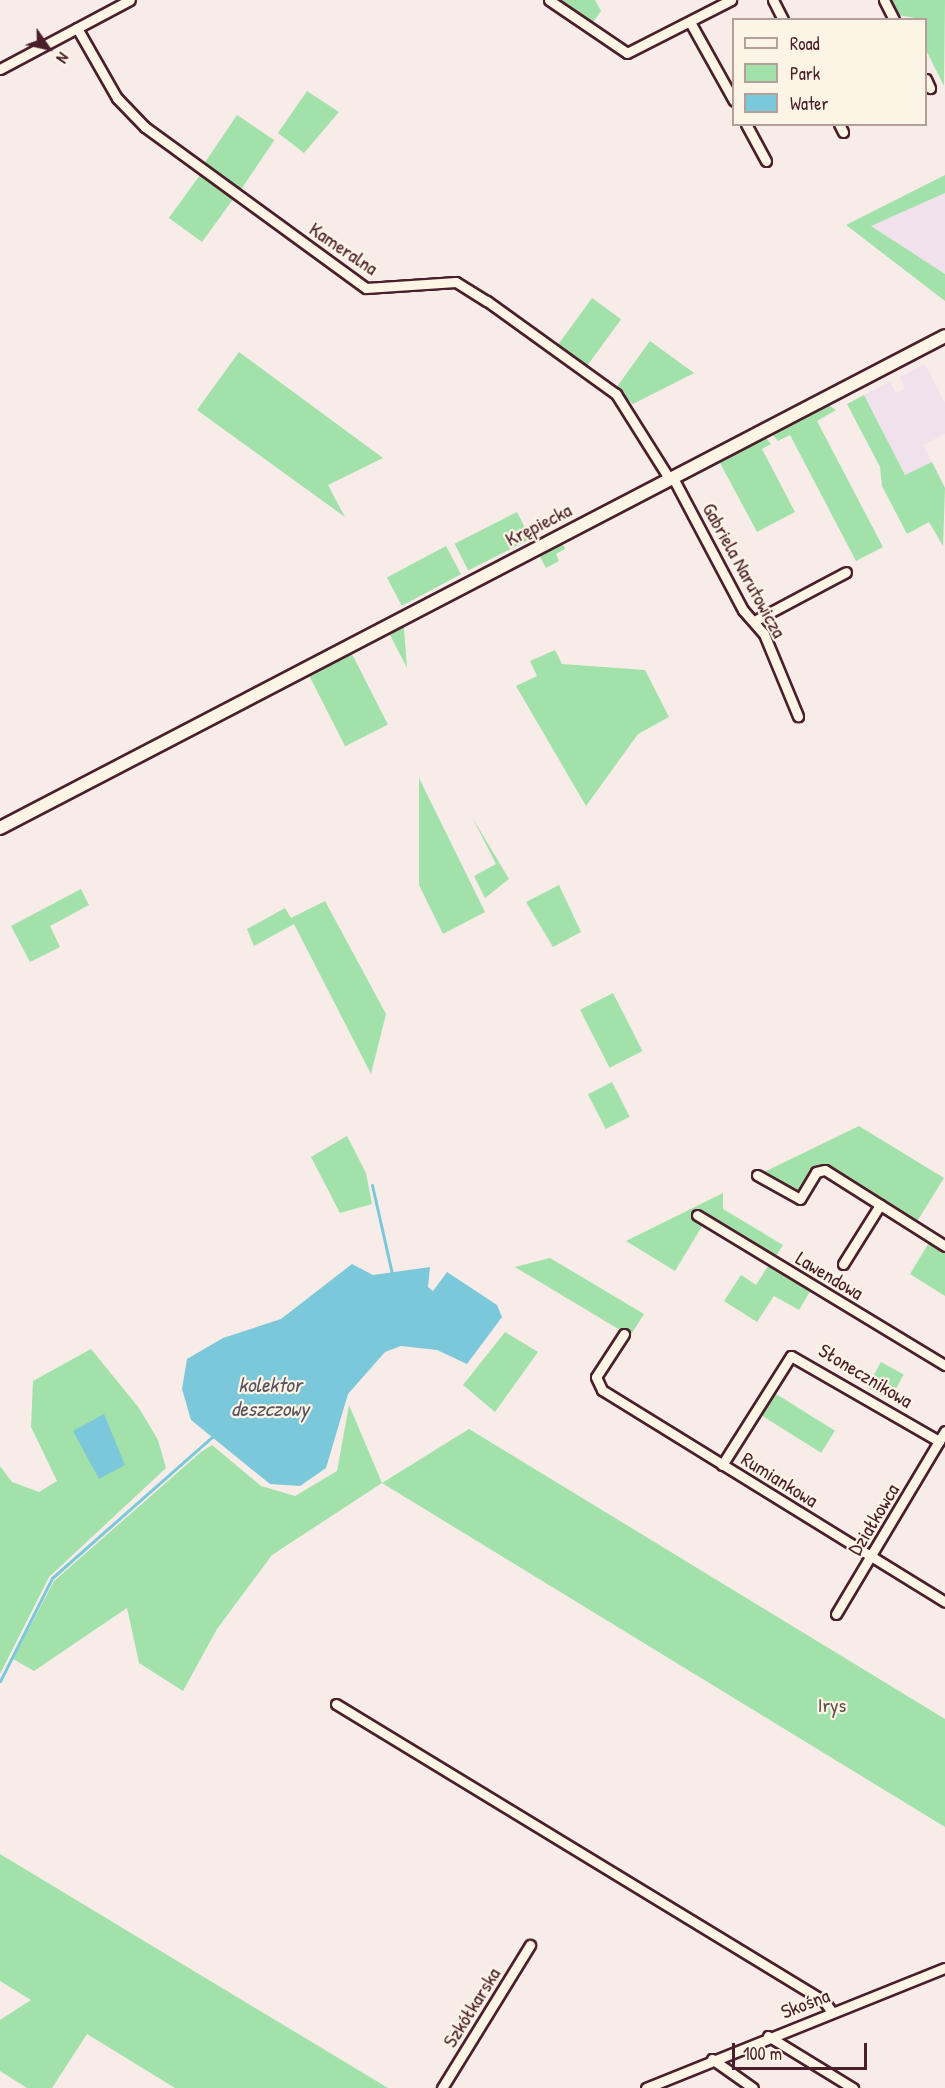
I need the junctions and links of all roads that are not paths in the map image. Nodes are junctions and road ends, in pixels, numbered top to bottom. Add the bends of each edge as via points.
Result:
1 (130, 0) edge
2 (549, 0) edge
3 (731, 0) edge
4 (773, 0) edge
5 (884, 0) edge
6 (782, 18) edge
7 (893, 18) edge
8 (690, 22) junction
9 (77, 28) junction
10 (0, 69) edge
11 (732, 97) edge
12 (747, 126) edge
13 (766, 161) dead end
14 (945, 336) edge
15 (671, 477) junction
16 (846, 572) dead end
17 (754, 621) junction
18 (798, 716) dead end
19 (0, 828) edge
20 (758, 1175) dead end
21 (880, 1205) junction
22 (697, 1215) dead end
23 (945, 1246) edge
24 (843, 1264) dead end
25 (624, 1334) dead end
26 (945, 1365) edge
27 (945, 1431) edge
28 (939, 1441) junction
29 (722, 1465) junction
30 (872, 1557) junction
31 (945, 1602) edge
32 (836, 1614) dead end
33 (336, 1704) dead end
34 (530, 1945) dead end
35 (945, 1968) edge
36 (832, 2012) junction
37 (768, 2036) junction
38 (712, 2059) junction
39 (442, 2088) edge
40 (646, 2088) edge
41 (753, 2088) edge
42 (853, 2088) edge

1 - 9 street
2 - 8 street via 622,52 639,50
3 - 8 street
4 - 6 street
5 - 7 street
8 - 11 street
9 - 10 street
9 - 15 street, Kameralna via 117,98 145,127 366,288 456,282 487,301 616,394
12 - 13 street
14 - 15 street, Krępiecka
15 - 17 street, Gabriela Narutowicza via 743,610
15 - 19 street, Krępiecka
16 - 17 street
17 - 18 street, Gabriela Narutowicza
20 - 21 street via 800,1199 816,1172 825,1170
21 - 23 street
21 - 24 street
22 - 26 street, Lawendowa
25 - 29 street, Rumiankowa via 596,1377 597,1385
27 - 28 street, Działkowca
28 - 29 street, Słonecznikowa via 791,1356
28 - 30 street, Działkowca
29 - 30 street, Rumiankowa
30 - 31 street, Rumiankowa
30 - 32 street, Działkowca
33 - 36 street via 824,2001
34 - 39 street, Szkółkarska
35 - 36 street, Skośna
36 - 37 street, Skośna
37 - 38 street, Skośna
37 - 42 street
38 - 40 street, Skośna
38 - 41 street

